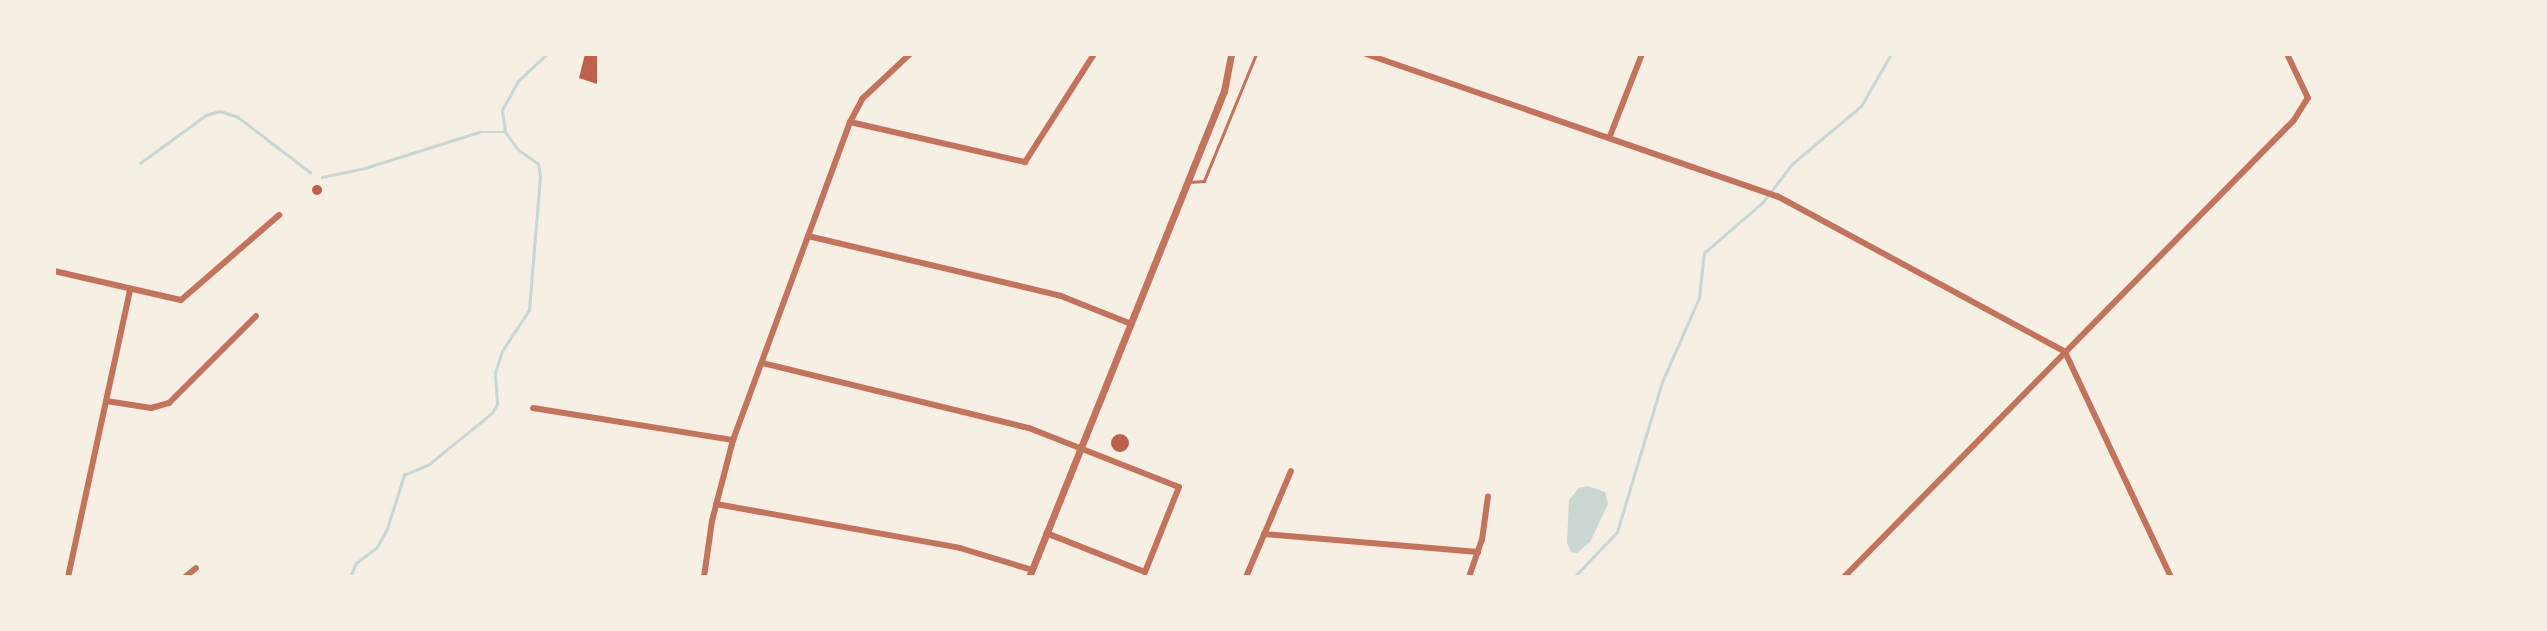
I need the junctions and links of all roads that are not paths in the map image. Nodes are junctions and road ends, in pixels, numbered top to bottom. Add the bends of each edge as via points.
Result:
1 (910, 54) edge
2 (1094, 54) edge
3 (1231, 54) edge
4 (1256, 54) edge
5 (1366, 54) edge
6 (1642, 54) edge
7 (2287, 54) edge
8 (850, 122) junction
9 (1609, 136) junction
10 (1187, 183) junction
11 (279, 215) dead end
12 (808, 236) junction
13 (54, 271) edge
14 (130, 290) junction
15 (256, 316) dead end
16 (1129, 323) junction
17 (2064, 352) junction
18 (762, 363) junction
19 (106, 401) junction
20 (533, 408) dead end
21 (733, 440) junction
22 (1080, 447) junction
23 (1292, 471) dead end
24 (1488, 496) dead end
25 (716, 503) junction
26 (1046, 533) junction
27 (1264, 534) junction
28 (1478, 552) junction
29 (196, 568) dead end
30 (1030, 573) edge
31 (68, 577) edge
32 (185, 577) edge
33 (704, 577) edge
34 (1246, 577) edge
35 (1469, 577) edge
36 (1844, 577) edge
37 (2171, 577) edge

1 - 8 street via 862,99
2 - 8 street via 1025,162
3 - 10 street via 1224,91
4 - 10 lane via 1204,181
5 - 9 street
6 - 9 street
7 - 17 street via 2308,98 2300,113
8 - 12 street
9 - 17 street via 1777,196
10 - 16 street
11 - 14 street via 181,300
12 - 16 street via 1061,296
12 - 18 street
13 - 14 street
14 - 19 street
15 - 19 street via 169,403 151,408
16 - 22 street
17 - 36 street
17 - 37 street
18 - 21 street
18 - 22 street via 992,417
19 - 31 street
20 - 21 street
21 - 25 street
22 - 26 street
22 - 26 street via 1179,487 1145,572
23 - 27 street
24 - 28 street
25 - 30 street via 960,548
25 - 33 street
26 - 30 street
27 - 28 street
27 - 34 street
28 - 35 street
29 - 32 street

